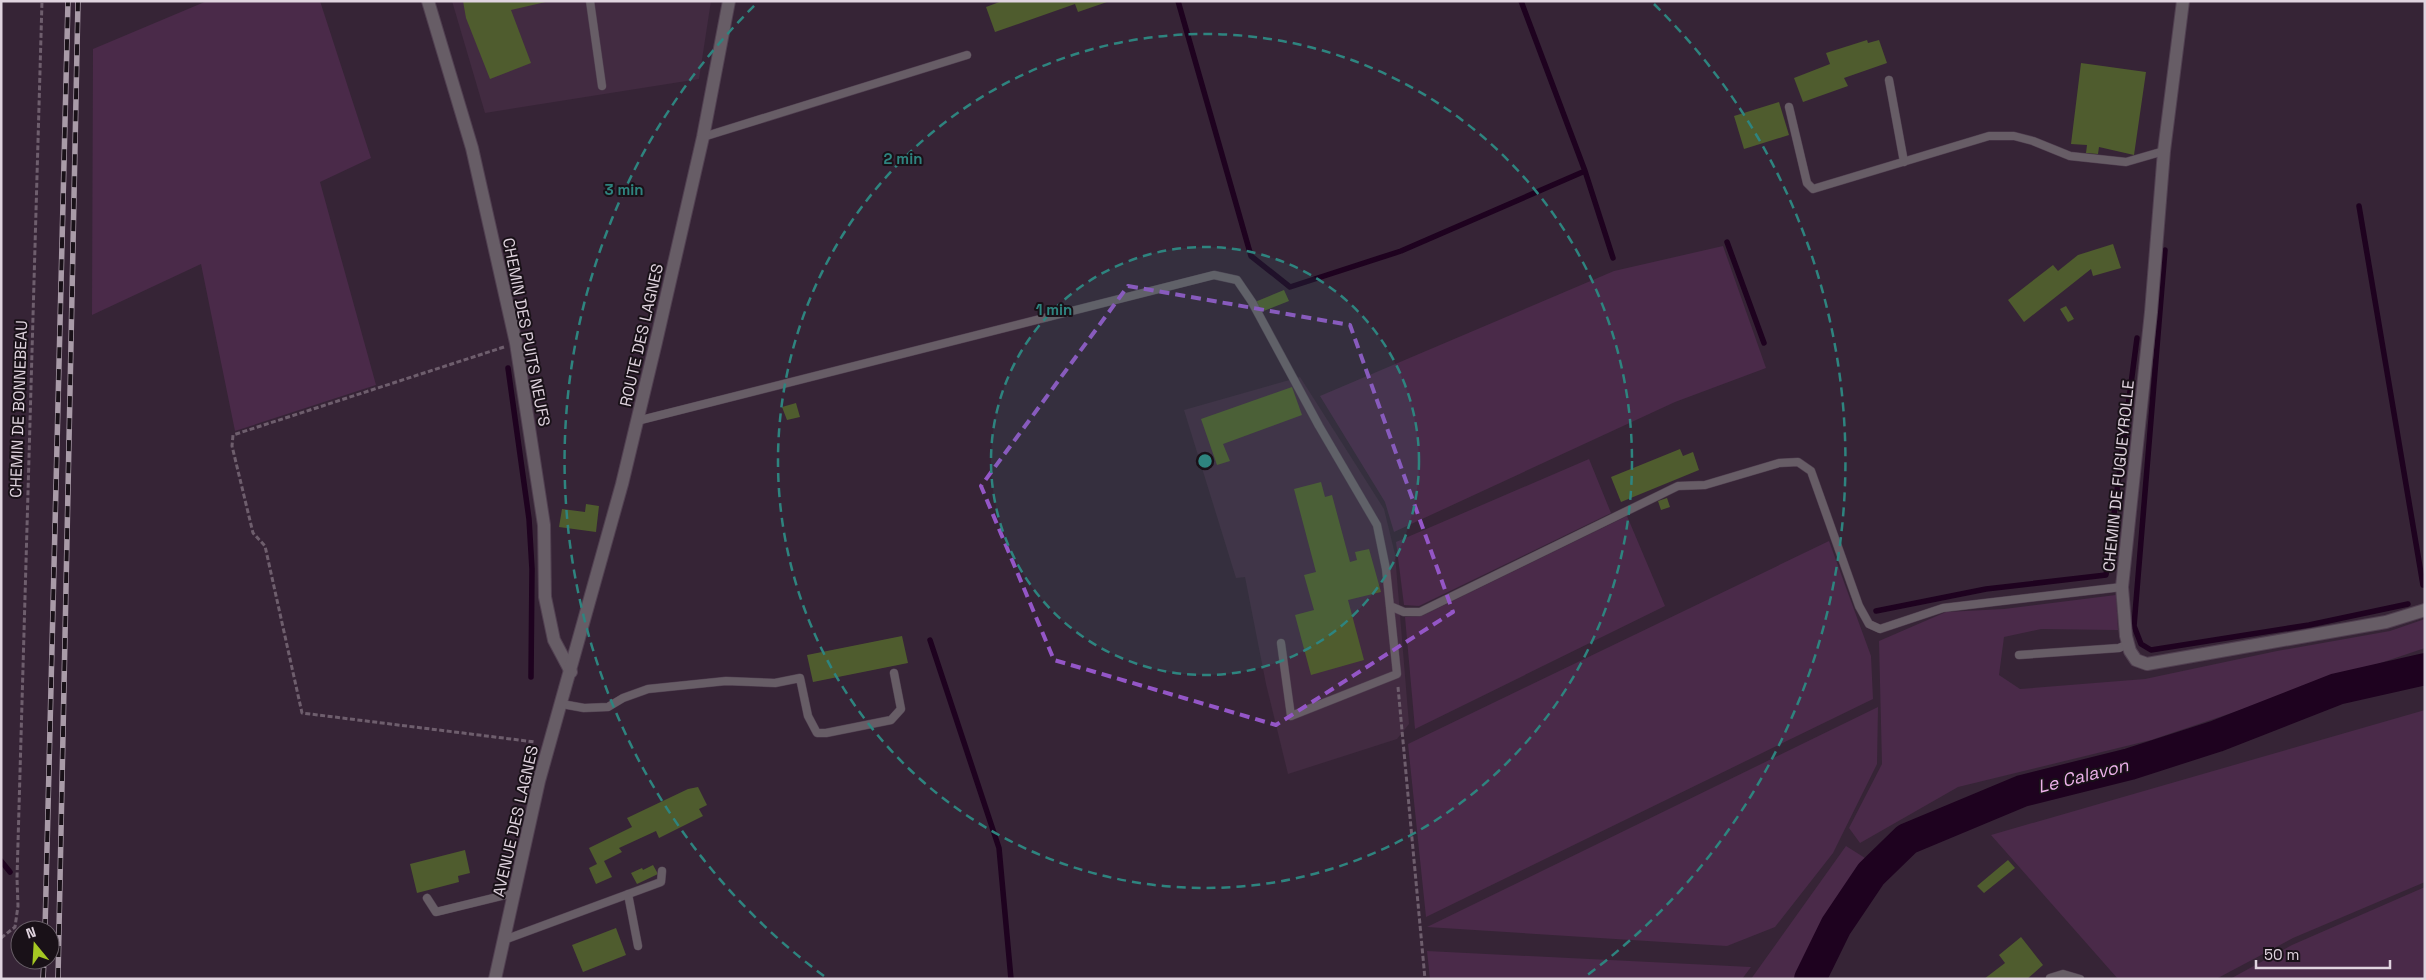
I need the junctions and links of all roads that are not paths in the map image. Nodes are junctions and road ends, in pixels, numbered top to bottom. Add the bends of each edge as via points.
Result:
1 (428, 1) edge
2 (590, 1) edge
3 (729, 1) edge
4 (2183, 1) edge
5 (967, 55) dead end
6 (1889, 80) dead end
7 (602, 86) dead end
8 (1789, 107) dead end
9 (703, 137) junction
10 (2164, 151) junction
11 (1904, 162) junction
12 (637, 421) junction
13 (2122, 588) junction
14 (1390, 606) junction
15 (2425, 610) edge
16 (1281, 643) dead end
17 (2128, 644) junction
18 (2019, 655) dead end
19 (571, 672) junction
20 (894, 673) dead end
21 (562, 704) junction
22 (662, 871) dead end
23 (514, 893) junction
24 (628, 894) junction
25 (428, 898) dead end
26 (504, 940) junction
27 (638, 946) dead end
28 (2050, 978) edge
29 (495, 979) edge
30 (2080, 979) edge

1 - 19 street, CHEMIN DES PUITS NEUFS via 472,148 516,343 544,525 545,597 554,640
2 - 7 lane
3 - 9 street, ROUTE DES LAGNES
4 - 10 street, CHEMIN DE FUGUEYROLLE
5 - 9 lane
6 - 11 lane
8 - 11 lane via 1807,182 1813,189
9 - 12 street, ROUTE DES LAGNES
10 - 11 lane via 2126,162 2070,156 2014,136 1989,136
10 - 13 street, CHEMIN DE FUGUEYROLLE
12 - 14 lane via 1214,275 1237,280 1377,525
12 - 19 street, ROUTE DES LAGNES
13 - 14 lane via 1943,608 1880,629 1868,624 1859,606 1811,471 1798,462 1779,463 1705,485 1678,486 1420,612 1404,612
13 - 17 street, CHEMIN DE FUGUEYROLLE
14 - 16 lane via 1397,674 1291,716
15 - 17 street via 2386,622 2148,664 2136,660
17 - 18 lane via 2119,648
19 - 21 street, AVENUE DES LAGNES
20 - 21 lane via 901,709 891,720 826,733 817,733 808,716 800,678 775,683 726,681 648,689 608,707 584,708
21 - 23 street, AVENUE DES LAGNES via 539,781
22 - 24 lane via 661,882
23 - 25 lane via 436,912
23 - 26 street, AVENUE DES LAGNES
24 - 26 lane
24 - 27 lane
26 - 29 street, AVENUE DES LAGNES
28 - 30 lane via 2063,974

